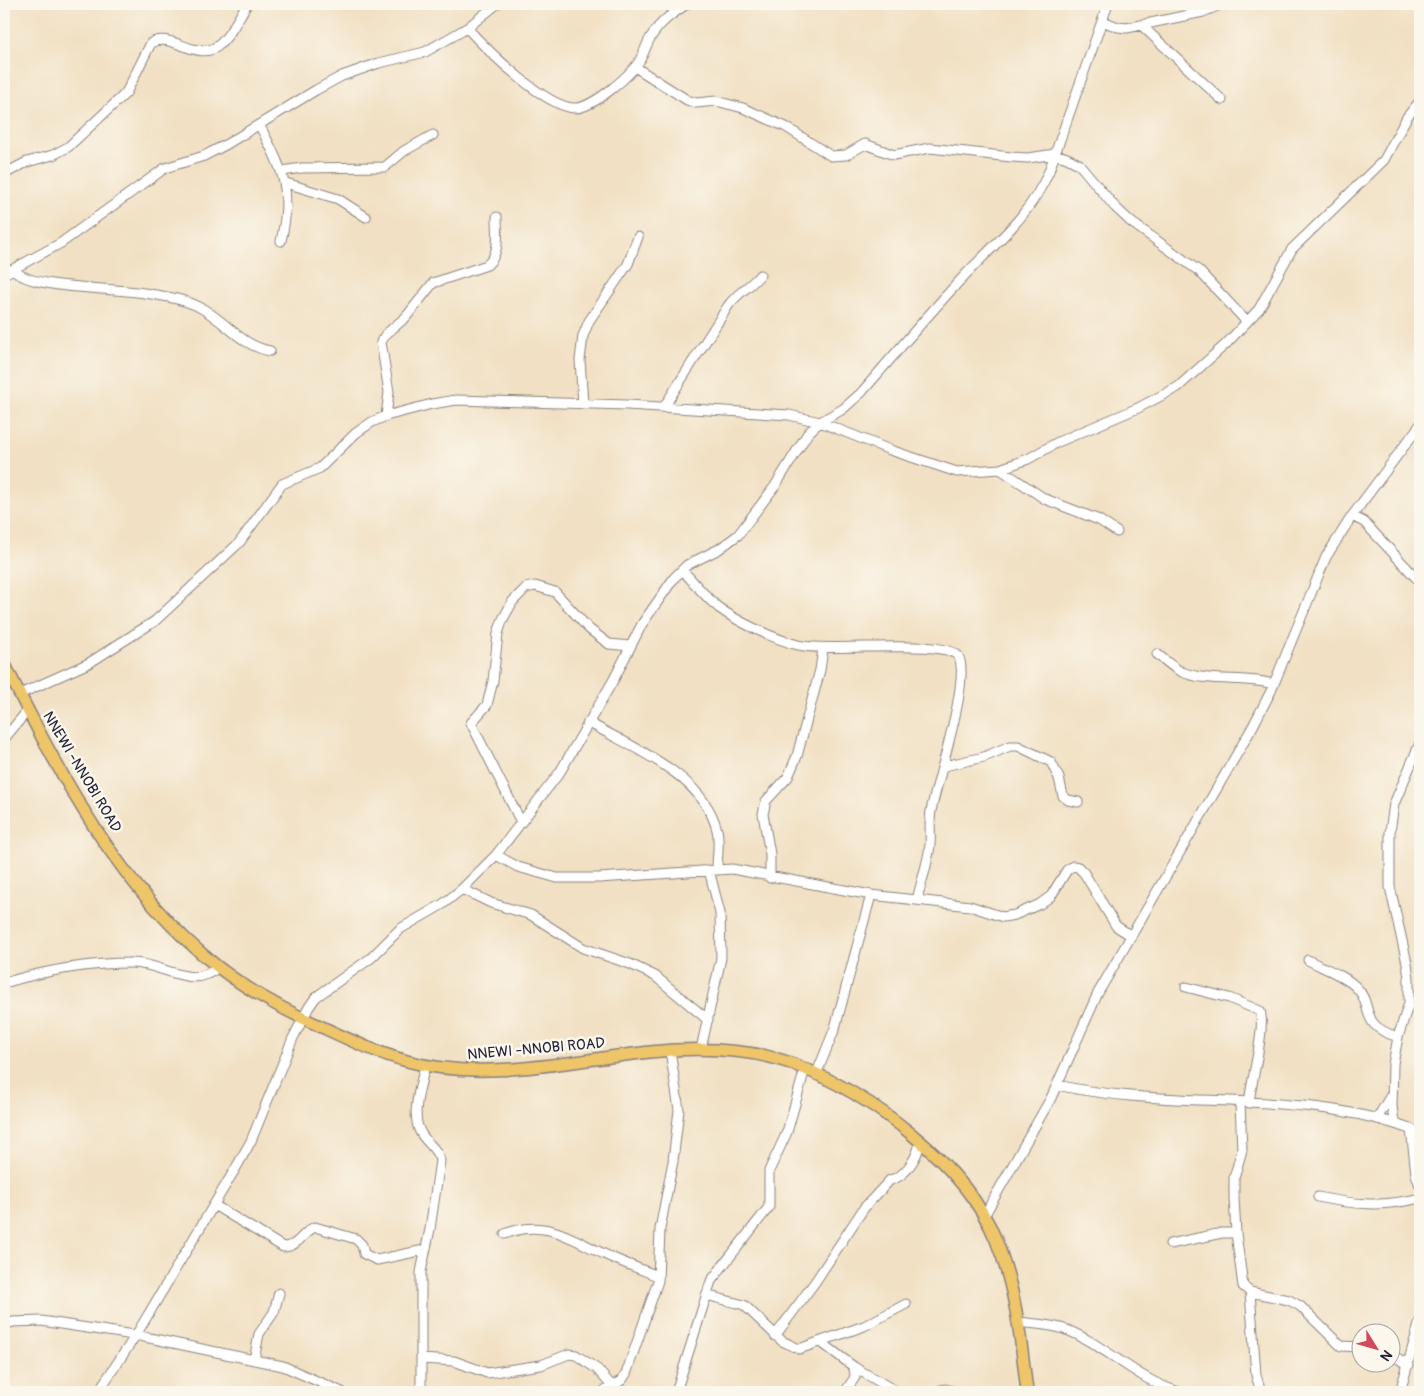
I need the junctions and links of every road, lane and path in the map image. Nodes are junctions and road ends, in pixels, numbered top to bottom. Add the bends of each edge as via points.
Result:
1 (247, 4) edge
2 (497, 4) edge
3 (687, 4) edge
4 (1108, 4) edge
5 (1222, 4) edge
6 (1102, 21) junction
7 (1141, 25) junction
8 (467, 28) junction
9 (636, 67) junction
10 (1222, 100) dead end
11 (1420, 101) edge
12 (260, 126) junction
13 (433, 135) dead end
14 (1055, 154) junction
15 (282, 171) junction
16 (4, 174) edge
17 (286, 183) junction
18 (366, 217) dead end
19 (497, 217) dead end
20 (638, 237) dead end
21 (281, 241) dead end
22 (15, 270) junction
23 (4, 274) edge
24 (760, 275) dead end
25 (1247, 322) junction
26 (270, 352) dead end
27 (583, 404) junction
28 (664, 407) junction
29 (386, 416) junction
30 (820, 422) junction
31 (1420, 425) edge
32 (1000, 469) junction
33 (1352, 516) junction
34 (1117, 532) dead end
35 (682, 570) junction
36 (1420, 582) edge
37 (630, 646) junction
38 (823, 649) junction
39 (1157, 654) dead end
40 (4, 663) edge
41 (1274, 684) junction
42 (20, 694) junction
43 (28, 710) junction
44 (588, 722) junction
45 (4, 739) edge
46 (1420, 744) edge
47 (944, 766) junction
48 (1078, 802) dead end
49 (521, 822) junction
50 (496, 855) junction
51 (713, 869) junction
52 (770, 878) junction
53 (462, 889) junction
54 (871, 895) junction
55 (917, 900) junction
56 (1130, 935) junction
57 (1308, 960) dead end
58 (218, 967) junction
59 (4, 983) edge
60 (1186, 987) dead end
61 (303, 1018) junction
62 (708, 1020) junction
63 (1398, 1037) junction
64 (701, 1049) junction
65 (670, 1050) junction
66 (425, 1065) junction
67 (805, 1069) junction
68 (816, 1075) junction
69 (1057, 1085) junction
70 (1392, 1093) junction
71 (1244, 1103) junction
72 (1378, 1117) junction
73 (1394, 1122) junction
74 (1411, 1129) junction
75 (1420, 1133) edge
76 (920, 1143) junction
77 (1420, 1186) edge
78 (1318, 1197) dead end
79 (1420, 1198) edge
80 (214, 1205) junction
81 (984, 1216) junction
82 (1236, 1233) junction
83 (505, 1234) dead end
84 (1170, 1244) dead end
85 (424, 1250) junction
86 (658, 1276) junction
87 (1250, 1292) junction
88 (279, 1293) dead end
89 (706, 1295) junction
90 (906, 1304) dead end
91 (1420, 1321) edge
92 (1017, 1322) junction
93 (4, 1325) edge
94 (136, 1335) junction
95 (775, 1336) junction
96 (822, 1342) junction
97 (1352, 1347) edge
98 (421, 1359) junction
99 (254, 1360) junction
100 (1402, 1361) edge
101 (1409, 1365) junction
102 (854, 1367) junction
103 (611, 1385) junction
104 (98, 1392) edge
105 (342, 1392) edge
106 (421, 1392) edge
107 (603, 1392) edge
108 (676, 1392) edge
109 (846, 1392) edge
110 (897, 1392) edge
111 (935, 1392) edge
112 (956, 1392) edge
113 (1027, 1392) edge
114 (1176, 1392) edge
115 (1261, 1392) edge
116 (1400, 1392) edge

1 - 16 street via 215,48 202,51 161,39 151,43 126,94 68,147
2 - 8 street
3 - 9 street via 659,25
4 - 6 street
5 - 7 street via 1203,12
6 - 7 street via 1118,27
6 - 14 street
7 - 10 street
8 - 9 street via 489,52 523,80 566,107 585,106 600,98
8 - 12 street via 425,52 342,76
9 - 14 street via 686,100 696,103 716,101 742,108 786,127 831,156 846,156 865,144 894,155 930,148 1020,157
11 - 25 street via 1384,160 1292,250 1259,309
12 - 15 street
12 - 22 street via 204,156 165,168 94,221
13 - 15 street via 404,150 385,167
14 - 25 street via 1079,164 1126,217 1199,271
14 - 30 street via 1042,187 1026,213 967,273 861,393 843,409
15 - 17 street
17 - 18 street via 338,199
17 - 21 street via 288,208
19 - 29 street via 497,243 492,261 433,283 381,342 389,392
20 - 27 street via 628,264 589,321 583,336 580,360
22 - 23 street
22 - 26 street via 22,277 40,282 142,292 196,304 248,344
24 - 28 street via 735,296
25 - 32 street via 1178,387
27 - 28 street
27 - 29 street via 456,400
28 - 30 street via 789,415
29 - 42 street via 356,432 320,468 282,484 240,543 155,621 89,662
30 - 32 street via 957,472
30 - 35 street via 801,441 775,486 738,534
31 - 33 street
32 - 34 street via 1045,499 1099,520
33 - 36 street via 1364,522
33 - 41 street via 1332,545 1315,580
35 - 37 street via 654,604
35 - 38 street via 719,607 734,616 797,645
37 - 44 street
37 - 49 street via 609,644 547,588 526,588 513,601 498,633 487,705 471,723
38 - 47 street via 906,647 944,650 958,656 960,683
38 - 52 street via 797,756 788,776 766,801 763,814 770,854
39 - 41 street via 1183,672
40 - 42 main road, NNEWI -NNOBI ROAD
41 - 56 street via 1200,820
42 - 43 main road, NNEWI -NNOBI ROAD
43 - 45 street
43 - 58 main road, NNEWI -NNOBI ROAD via 70,787 112,851 150,902
44 - 49 street via 560,772
44 - 51 street via 647,753 695,790 717,830
46 - 63 street via 1394,804 1390,832 1390,887 1409,979 1408,1003
47 - 48 street via 1018,746 1051,762 1059,778 1062,796
47 - 55 street via 931,812 930,845
49 - 50 street
50 - 51 street via 518,867 557,878
50 - 53 street
51 - 52 street via 744,871
51 - 62 street via 720,913 721,958
52 - 54 street
53 - 61 street via 443,904 400,928 371,958 316,997
53 - 62 street via 491,903 531,915 583,948 655,976
54 - 55 street
54 - 68 street via 837,1019
55 - 56 street via 970,906 1003,917 1015,915 1046,900 1073,866 1084,873 1116,926
56 - 69 street via 1098,993
57 - 63 street via 1358,988 1370,1020 1388,1034
58 - 59 street via 209,976 198,978 134,963 83,966 54,969
58 - 61 main road, NNEWI -NNOBI ROAD
60 - 71 street via 1229,998 1260,1011 1262,1020
61 - 66 main road, NNEWI -NNOBI ROAD via 365,1047
61 - 80 street via 251,1141
62 - 64 street
63 - 70 street
64 - 65 main road, NNEWI -NNOBI ROAD
64 - 67 main road, NNEWI -NNOBI ROAD via 747,1052
65 - 66 main road, NNEWI -NNOBI ROAD via 482,1071
65 - 86 street via 679,1110 660,1229
66 - 85 street via 416,1111 417,1124 437,1151 440,1161
67 - 68 main road, NNEWI -NNOBI ROAD
67 - 89 street via 787,1132 769,1171 769,1207 711,1280
68 - 76 main road, NNEWI -NNOBI ROAD via 870,1103
69 - 71 street via 1097,1093
69 - 81 street
70 - 72 street
70 - 73 street
71 - 72 street via 1338,1109
71 - 82 street via 1242,1150 1234,1178
72 - 73 street
73 - 74 street
74 - 75 street
74 - 77 street
76 - 81 main road, NNEWI -NNOBI ROAD via 953,1173
76 - 95 street via 916,1157 864,1208 816,1282
78 - 79 street via 1374,1205
80 - 85 street via 283,1247 296,1244 315,1227 356,1239 364,1254 377,1260
80 - 94 street
81 - 92 main road, NNEWI -NNOBI ROAD via 1010,1279
82 - 84 street
82 - 87 street via 1243,1286
83 - 86 street via 529,1226 553,1231
85 - 98 street
86 - 103 street via 626,1374
87 - 97 street via 1289,1300 1300,1306 1341,1346
87 - 115 street via 1256,1375
88 - 99 street via 274,1312 260,1334
89 - 95 street via 744,1305
89 - 108 street
90 - 96 street via 864,1326
91 - 101 street
92 - 113 main road, NNEWI -NNOBI ROAD
92 - 114 street via 1066,1329 1146,1378
93 - 94 street via 41,1321
94 - 99 street
94 - 104 street
95 - 96 street via 799,1349
96 - 102 street
98 - 103 street via 454,1361 487,1374 576,1355 597,1368
98 - 106 street
99 - 105 street via 283,1366
100 - 101 street
101 - 116 street
102 - 109 street via 855,1377
102 - 110 street
103 - 107 street
111 - 112 street via 945,1389

